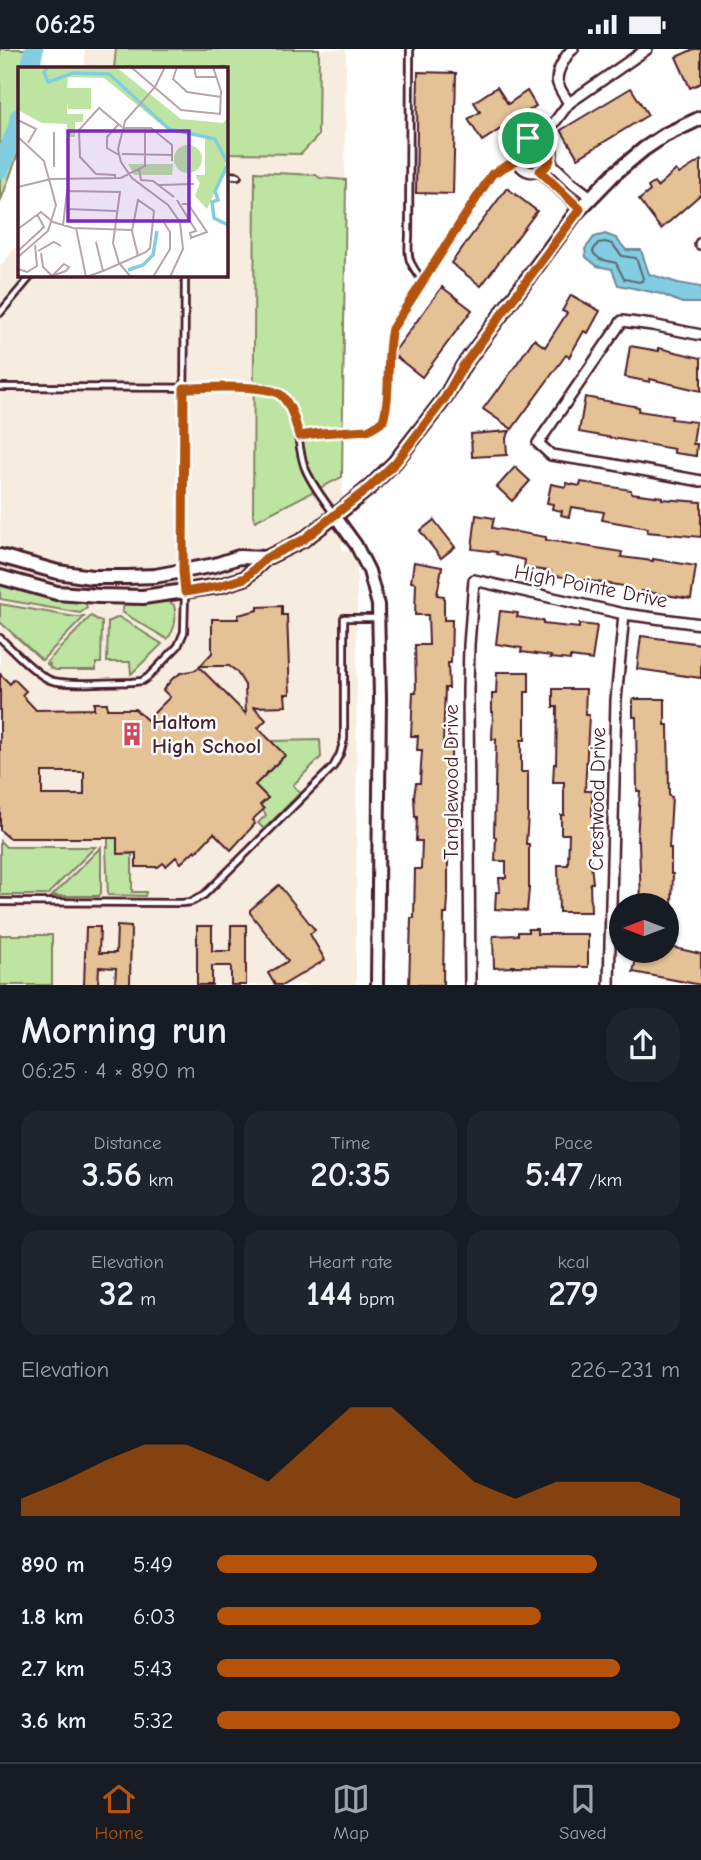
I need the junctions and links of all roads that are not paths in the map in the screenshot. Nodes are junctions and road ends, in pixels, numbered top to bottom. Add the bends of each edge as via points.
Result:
1 (410, 49) edge
2 (573, 49) edge
3 (647, 49) edge
4 (569, 103) junction
5 (701, 118) edge
6 (542, 139) junction
7 (517, 160) junction
8 (550, 162) junction
9 (540, 171) junction
10 (228, 175) edge
11 (238, 176) dead end
12 (591, 197) junction
13 (580, 209) junction
14 (30, 277) edge
15 (185, 277) edge
16 (423, 281) junction
17 (0, 313) edge
18 (701, 335) edge
19 (0, 387) edge
20 (184, 388) junction
21 (299, 436) junction
22 (701, 481) edge
23 (335, 516) junction
24 (0, 556) edge
25 (266, 558) junction
26 (183, 571) junction
27 (0, 577) edge
28 (474, 580) joint
29 (185, 592) junction
30 (624, 614) junction
31 (378, 618) junction
32 (701, 624) edge
33 (0, 638) edge
34 (0, 902) edge
35 (377, 985) edge
36 (470, 985) edge
37 (610, 985) edge

1 - 16 lane via 408,255
2 - 4 street via 556,74
3 - 4 street
4 - 6 street
5 - 12 main road via 644,149
6 - 7 street via 522,141
6 - 8 street via 549,146
7 - 9 street via 524,170
7 - 16 lane via 492,174
8 - 9 street
8 - 12 street
9 - 13 street
10 - 11 lane
12 - 13 main road
13 - 23 main road via 396,462
14 - 17 lane
15 - 20 lane
16 - 21 lane via 392,329 388,406 383,421 368,430
18 - 22 street via 622,321 538,443 551,455
19 - 20 lane
20 - 21 lane via 280,393 291,408
20 - 26 lane
21 - 23 lane via 304,467
23 - 25 main road via 303,540
23 - 31 street via 369,571
24 - 26 main road via 91,577
25 - 26 main road via 239,558
25 - 29 main road via 245,578
26 - 29 main road
27 - 29 main road via 57,593 144,597
28 - 30 street, High Pointe Drive
28 - 36 street, Tanglewood Drive via 468,690
29 - 33 lane via 184,632 178,646 142,681 51,681
30 - 32 street, High Pointe Drive
30 - 37 street, Crestwood Drive via 616,700
31 - 34 lane via 344,618 344,739 333,767 204,895 182,903
31 - 35 street

